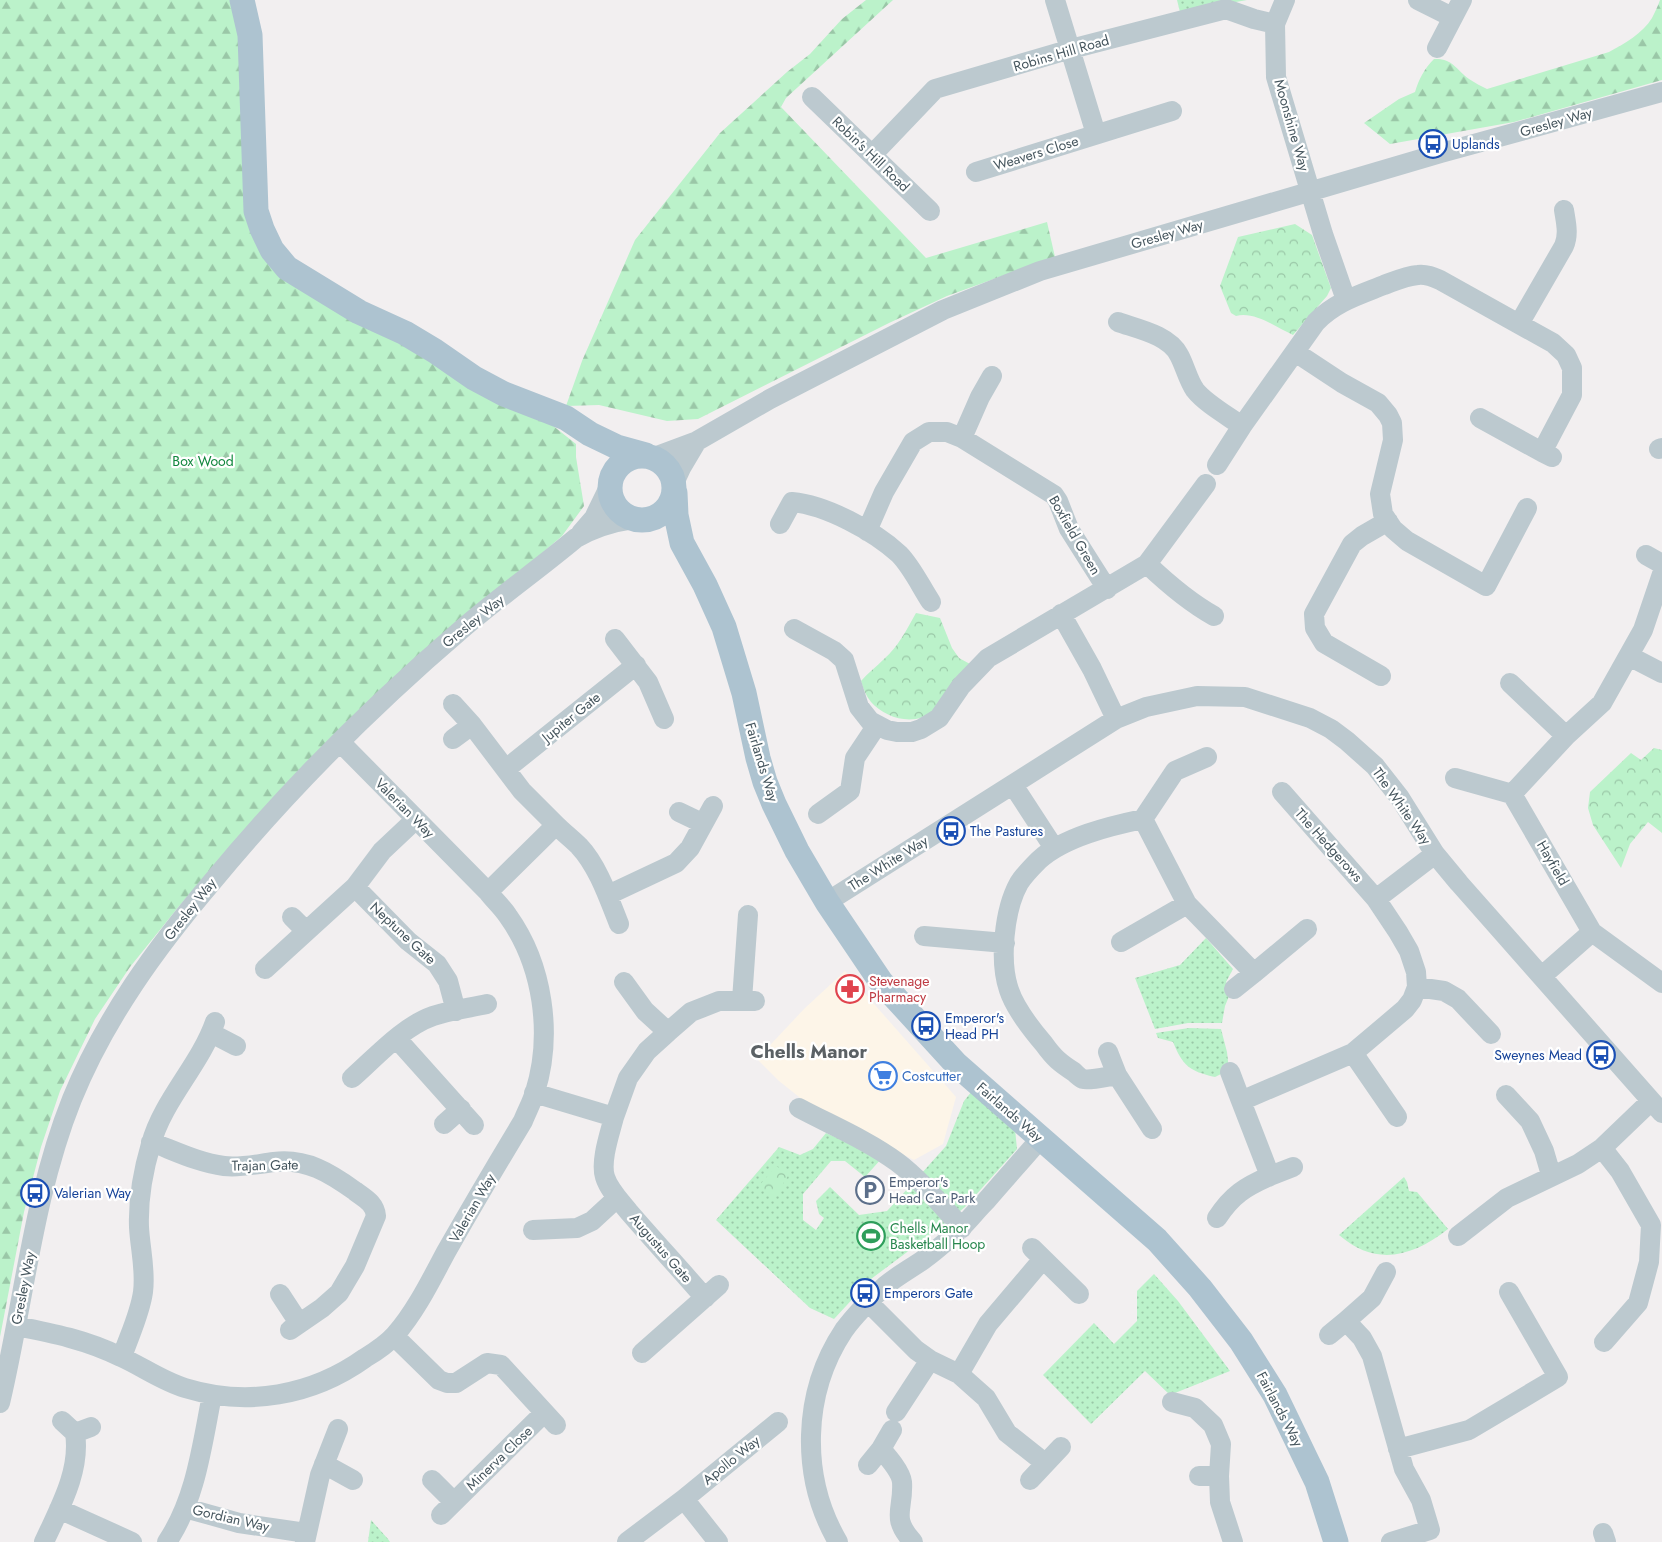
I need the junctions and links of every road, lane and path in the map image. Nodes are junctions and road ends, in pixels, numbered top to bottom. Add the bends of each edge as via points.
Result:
1 (242, 0) edge
2 (1055, 0) edge
3 (1285, 0) edge
4 (1418, 0) edge
5 (1457, 9) edge
6 (1275, 24) junction
7 (1437, 48) dead end
8 (1071, 49) junction
9 (1662, 92) edge
10 (812, 97) dead end
11 (1172, 111) dead end
12 (1096, 134) junction
13 (872, 154) junction
14 (976, 172) dead end
15 (1311, 192) junction
16 (1564, 210) dead end
17 (930, 211) dead end
18 (1346, 300) junction
19 (1118, 322) dead end
20 (1519, 324) junction
21 (1295, 352) junction
22 (992, 376) dead end
23 (1480, 418) dead end
24 (1242, 426) junction
25 (590, 434) junction
26 (962, 438) junction
27 (697, 441) junction
28 (650, 456) junction
29 (1217, 465) dead end
30 (611, 482) junction
31 (1206, 484) dead end
32 (675, 487) junction
33 (1527, 508) dead end
34 (637, 519) junction
35 (1388, 522) junction
36 (780, 524) dead end
37 (867, 531) junction
38 (576, 538) junction
39 (682, 543) junction
40 (1147, 564) junction
41 (1662, 574) edge
42 (1107, 589) junction
43 (931, 602) dead end
44 (1061, 614) junction
45 (1214, 616) dead end
46 (794, 629) dead end
47 (615, 639) dead end
48 (1629, 656) junction
49 (636, 665) junction
50 (1662, 673) edge
51 (1381, 676) dead end
52 (1515, 695) dead end
53 (453, 704) dead end
54 (664, 719) dead end
55 (1116, 719) junction
56 (472, 725) junction
57 (877, 725) junction
58 (1566, 736) junction
59 (454, 739) dead end
60 (340, 742) junction
61 (1207, 757) dead end
62 (506, 769) junction
63 (1456, 778) dead end
64 (1014, 785) junction
65 (1282, 792) dead end
66 (1512, 794) junction
67 (679, 812) dead end
68 (818, 814) dead end
69 (416, 819) junction
70 (1143, 819) junction
71 (556, 825) junction
72 (1054, 848) junction
73 (1435, 854) junction
74 (355, 887) junction
75 (488, 892) junction
76 (608, 895) junction
77 (1376, 899) junction
78 (827, 902) junction
79 (1187, 904) junction
80 (748, 915) dead end
81 (292, 917) dead end
82 (619, 924) dead end
83 (1307, 928) dead end
84 (306, 931) junction
85 (1592, 932) junction
86 (924, 936) dead end
87 (1121, 942) dead end
88 (1005, 943) junction
89 (265, 970) dead end
90 (1254, 973) junction
91 (1542, 976) junction
92 (624, 982) dead end
93 (1662, 983) edge
94 (1417, 987) junction
95 (1234, 989) dead end
96 (487, 1004) dead end
97 (456, 1011) junction
98 (668, 1032) junction
99 (1491, 1034) dead end
100 (397, 1039) junction
101 (236, 1046) dead end
102 (1108, 1052) dead end
103 (1353, 1053) junction
104 (1230, 1072) dead end
105 (1117, 1075) junction
106 (352, 1078) dead end
107 (534, 1093) junction
108 (1506, 1095) dead end
109 (1241, 1101) junction
110 (1657, 1107) edge
111 (799, 1108) dead end
112 (461, 1109) junction
113 (614, 1117) junction
114 (1397, 1117) dead end
115 (444, 1124) dead end
116 (474, 1125) dead end
117 (1152, 1130) dead end
118 (1041, 1138) junction
119 (151, 1142) junction
120 (1602, 1148) junction
121 (1293, 1167) dead end
122 (1552, 1175) junction
123 (1270, 1176) junction
124 (617, 1198) junction
125 (1217, 1218) dead end
126 (962, 1228) junction
127 (533, 1230) dead end
128 (1458, 1236) dead end
129 (1386, 1272) dead end
130 (1509, 1292) dead end
131 (280, 1294) dead end
132 (1080, 1294) dead end
133 (869, 1303) junction
134 (1346, 1321) junction
135 (16, 1326) junction
136 (1329, 1335) dead end
137 (394, 1336) junction
138 (1604, 1342) dead end
139 (642, 1353) dead end
140 (122, 1357) junction
141 (930, 1360) junction
142 (959, 1374) junction
143 (212, 1395) junction
144 (1172, 1402) dead end
145 (0, 1403) edge
146 (778, 1422) dead end
147 (76, 1427) dead end
148 (338, 1429) dead end
149 (1061, 1447) dead end
150 (881, 1449) junction
151 (1398, 1449) junction
152 (1045, 1463) junction
153 (324, 1464) junction
154 (868, 1465) dead end
155 (353, 1480) dead end
156 (432, 1480) dead end
157 (1030, 1480) dead end
158 (684, 1499) junction
159 (185, 1508) junction
160 (58, 1509) junction
161 (1431, 1536) edge
162 (305, 1538) edge
163 (44, 1542) edge
164 (132, 1542) edge
165 (167, 1542) edge
166 (627, 1542) edge
167 (718, 1542) edge
168 (838, 1542) edge
169 (913, 1542) edge
170 (1233, 1542) edge
171 (1336, 1542) edge
172 (1391, 1542) edge

1 - 25 main road via 250,35 256,211 272,250 288,268 359,312 413,337 504,394 566,418
2 - 8 street
3 - 6 street, Moonshine Way
4 - 5 street
5 - 7 street
6 - 8 street, Robins Hill Road via 1226,9
6 - 15 street, Moonshine Way via 1276,77
8 - 12 street, Weavers Close
8 - 13 street, Robins Hill Road via 935,89
9 - 15 street, Gresley Way
10 - 13 street, Robin's Hill Road
11 - 12 street, Weavers Close
12 - 14 street, Weavers Close
13 - 17 street, Robin's Hill Road
15 - 18 street
15 - 27 street, Gresley Way via 1040,271 943,310 770,399
16 - 20 street via 1568,230 1564,246
18 - 20 street via 1410,276 1425,275
18 - 21 street via 1320,317
19 - 24 street via 1143,322 1172,346 1195,390
20 - 23 street via 1560,348 1566,355 1572,368 1572,395 1547,454
21 - 24 street
21 - 35 street via 1378,404 1392,422 1393,440 1380,494 1383,514
22 - 26 street
24 - 29 street
25 - 28 main road
25 - 30 main road via 600,448
26 - 37 street, Boxfield Green via 947,432 930,432 913,442 884,492
26 - 42 street, Boxfield Green via 1054,495 1069,529
27 - 28 street, Gresley Way
27 - 32 street, Gresley Way via 680,468
28 - 30 main road via 634,456 621,463
28 - 32 main road via 668,466
30 - 34 main road via 610,494 618,509
30 - 38 street, Gresley Way via 594,518
31 - 40 street, Boxfield Green
32 - 34 main road via 666,510 651,519
32 - 39 main road, Fairlands Way
33 - 35 street via 1486,586 1398,535
34 - 38 street, Gresley Way via 594,528
34 - 39 main road, Fairlands Way via 658,526
35 - 51 street via 1352,544 1314,614 1316,628 1324,643
36 - 37 street via 792,502 833,514
37 - 43 street via 900,555
38 - 60 street, Gresley Way via 421,664
39 - 78 main road, Fairlands Way via 706,585 724,627 744,693 758,758 774,804
40 - 42 street, Boxfield Green
40 - 45 street via 1168,584
41 - 48 street
42 - 44 street, Boxfield Green
44 - 55 street
44 - 57 street, Boxfield Green via 988,658 961,686 939,718 928,726 905,732
46 - 57 street, Boxfield Green via 840,655 847,666 859,707
47 - 49 street
48 - 50 street
48 - 58 street via 1602,703
49 - 54 street via 648,682
49 - 62 street, Jupiter Gate
52 - 58 street
53 - 56 street
55 - 64 street, The White Way
55 - 73 street, The White Way via 1197,696 1245,696 1310,718 1331,729 1376,766
56 - 59 street
56 - 62 street
57 - 68 street via 855,758 850,791
58 - 66 street
60 - 69 street, Valerian Way
60 - 135 street, Gresley Way via 288,795 189,909 141,973 110,1022 72,1098 57,1140 39,1208
61 - 70 street via 1174,771
62 - 71 street via 522,791
63 - 66 street via 1478,776
64 - 72 street
64 - 78 street, The White Way
65 - 77 street, The Hedgerows
66 - 85 street, Hayfield
67 - 76 street via 708,814 690,848 676,862
69 - 74 street via 382,851
69 - 75 street, Valerian Way
70 - 72 street via 1096,831
70 - 79 street
71 - 75 street
71 - 76 street via 580,848
72 - 88 street via 1020,882 1010,908
73 - 77 street
73 - 91 street, The White Way
74 - 84 street
74 - 97 street, Neptune Gate via 408,941 437,964 448,981
75 - 107 street, Valerian Way via 520,936 538,982 544,1027 540,1071
76 - 82 street
77 - 94 street, The Hedgerows via 1409,951
78 - 118 main road, Fairlands Way via 887,989 956,1064
79 - 87 street
79 - 90 street
80 - 98 street, Augustus Gate via 748,1001 719,1001 691,1012
81 - 84 street
83 - 90 street
84 - 89 street
85 - 91 street
85 - 93 street, Hayfield
86 - 88 street
88 - 105 street via 1009,992 1057,1062 1084,1079
90 - 95 street
91 - 110 street, The White Way
92 - 98 street via 645,1011
94 - 99 street via 1444,991 1458,999
94 - 103 street via 1405,1009
96 - 97 street
97 - 100 street via 433,1016
98 - 113 street, Augustus Gate via 648,1051 628,1078
100 - 106 street
100 - 112 street
101 - 119 street via 213,1027
102 - 105 street
103 - 109 street
103 - 114 street
104 - 109 street
105 - 117 street
107 - 113 street
107 - 137 street, Valerian Way via 522,1121 423,1294
108 - 122 street via 1536,1117
109 - 123 street
110 - 120 street
111 - 126 street via 897,1162
112 - 115 street
112 - 116 street
113 - 124 street, Augustus Gate via 604,1168 605,1178
118 - 126 street
118 - 171 main road, Fairlands Way via 1157,1240 1200,1288 1240,1341 1275,1395 1313,1473
119 - 131 street, Trajan Gate via 226,1166 276,1162 313,1166 336,1177 373,1206 376,1216 348,1279 338,1293 294,1326
119 - 140 street via 139,1210 143,1292
120 - 122 street via 1578,1164
120 - 138 street via 1620,1171 1651,1225 1649,1262 1638,1303
121 - 123 street
122 - 128 street via 1507,1198
123 - 125 street via 1236,1194
124 - 127 street via 592,1221 577,1228
124 - 139 street, Augustus Gate via 712,1291
126 - 133 street via 887,1285
129 - 134 street via 1372,1298
130 - 151 street via 1558,1377 1469,1430
132 - 142 street via 1037,1254 988,1324
133 - 141 street
133 - 168 street via 845,1328 833,1348 812,1410 813,1475 822,1510
134 - 136 street
134 - 151 street via 1362,1338 1372,1356
135 - 140 street, Valerian Way via 68,1336
135 - 145 street, Gresley Way
137 - 143 street, Valerian Way via 351,1368 299,1391 267,1397
137 - 156 street, Minerva Close via 439,1380 447,1383 456,1383 487,1362 501,1365 550,1419 448,1508
140 - 143 street, Valerian Way via 163,1380
141 - 142 street
141 - 150 street
142 - 152 street via 986,1398 1007,1433
143 - 159 street, Gordian Way via 194,1482
144 - 170 street via 1195,1408 1213,1425 1221,1444 1209,1476
146 - 158 street, Apollo Way
147 - 160 street via 74,1466
148 - 153 street, Gordian Way
149 - 152 street
150 - 154 street
150 - 169 street via 892,1461 902,1481 899,1515 905,1534
151 - 161 street via 1424,1508
152 - 157 street
153 - 155 street
153 - 162 street, Gordian Way
158 - 166 street, Apollo Way
158 - 167 street
159 - 162 street, Gordian Way
159 - 165 street, Gordian Way
160 - 163 street
160 - 164 street
161 - 172 street

